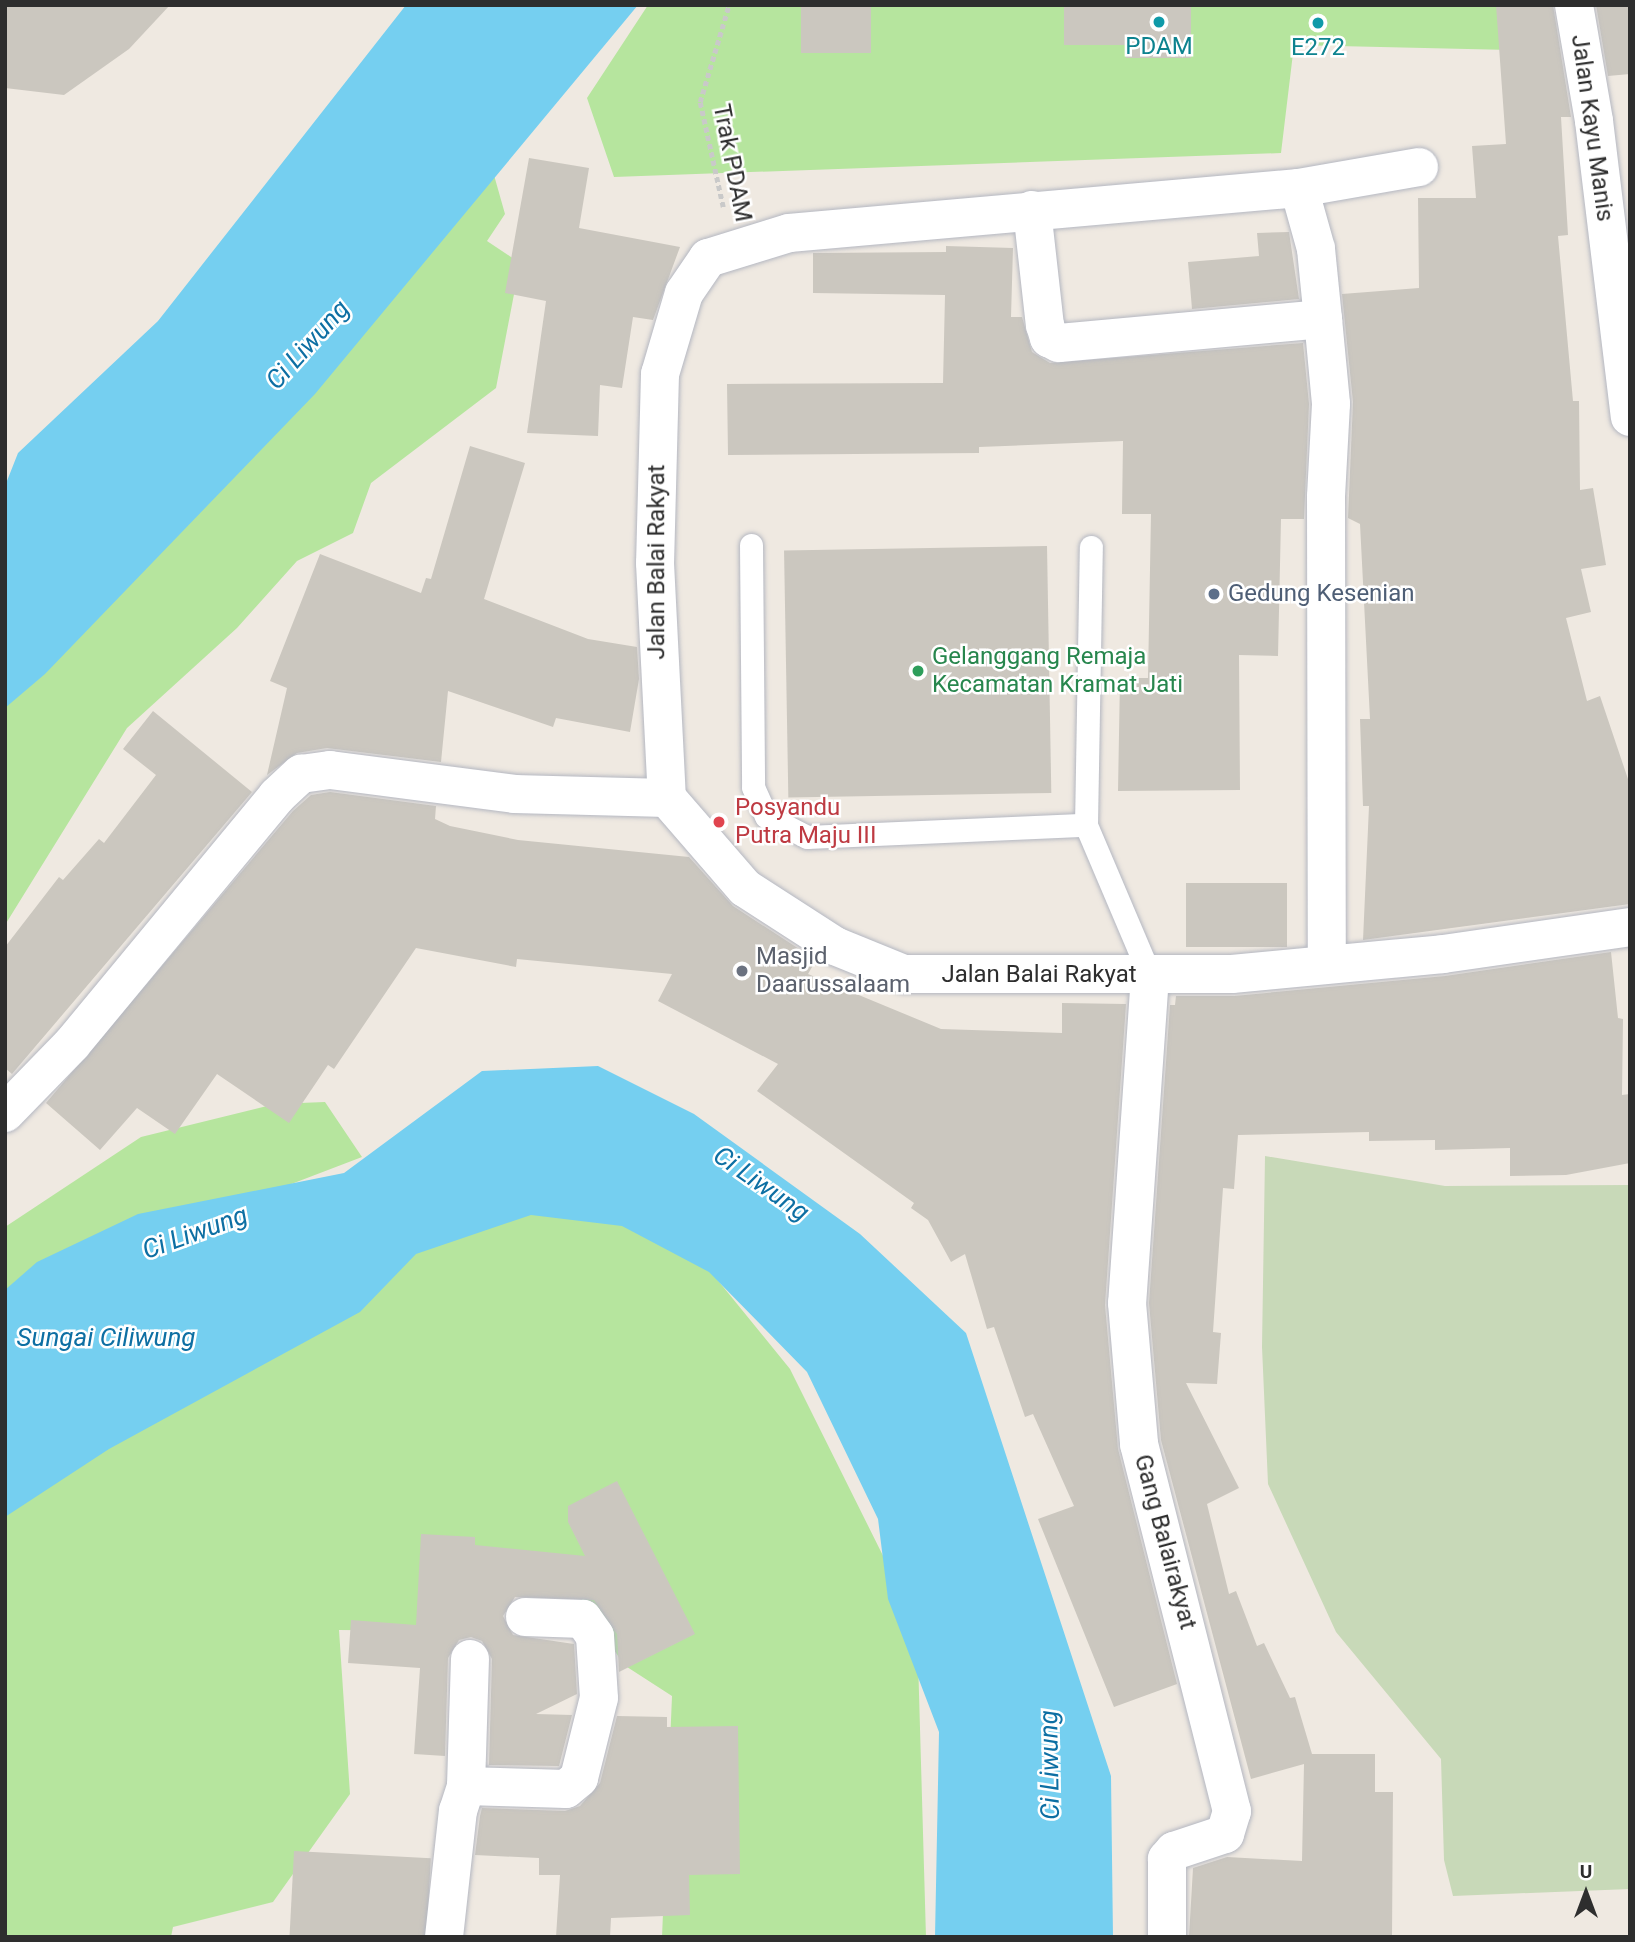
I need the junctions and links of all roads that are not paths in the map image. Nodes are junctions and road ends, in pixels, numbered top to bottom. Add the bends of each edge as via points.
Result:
1 (1574, 5) edge
2 (1419, 167) dead end
3 (1299, 188) junction
4 (1032, 210) junction
5 (1323, 319) junction
6 (1630, 417) edge
7 (751, 545) dead end
8 (1091, 547) dead end
9 (667, 798) junction
10 (1086, 825) junction
11 (1630, 927) edge
12 (1327, 962) junction
13 (1150, 976) junction
14 (5, 1114) edge
15 (525, 1617) dead end
16 (470, 1658) dead end
17 (466, 1786) junction
18 (444, 1937) edge
19 (1167, 1937) edge

1 - 6 street, Jalan Kayu Manis via 1594,121
2 - 3 street, Jalan Balai Rakyat
3 - 4 street, Jalan Balai Rakyat
3 - 5 street via 1316,249
4 - 5 street via 1045,325 1049,338 1059,343
4 - 9 street, Jalan Balai Rakyat via 789,233 708,258 684,293 660,374 656,602
5 - 12 street via 1331,404 1326,510
7 - 10 lane via 753,787 766,816 807,837
8 - 10 lane
9 - 13 street, Jalan Balai Rakyat via 746,888 835,946 904,974
9 - 14 street via 489,791 330,770 301,774 268,807 72,1044
10 - 13 lane
11 - 12 street, Jalan Balai Rakyat via 1443,954
12 - 13 street, Jalan Balai Rakyat
13 - 19 street, Gang Balairakyat via 1127,1303 1140,1452 1232,1811 1225,1834 1174,1851 1165,1864
15 - 17 street via 583,1619 595,1636 599,1698 579,1778 566,1788
16 - 17 street
17 - 18 street via 458,1811

